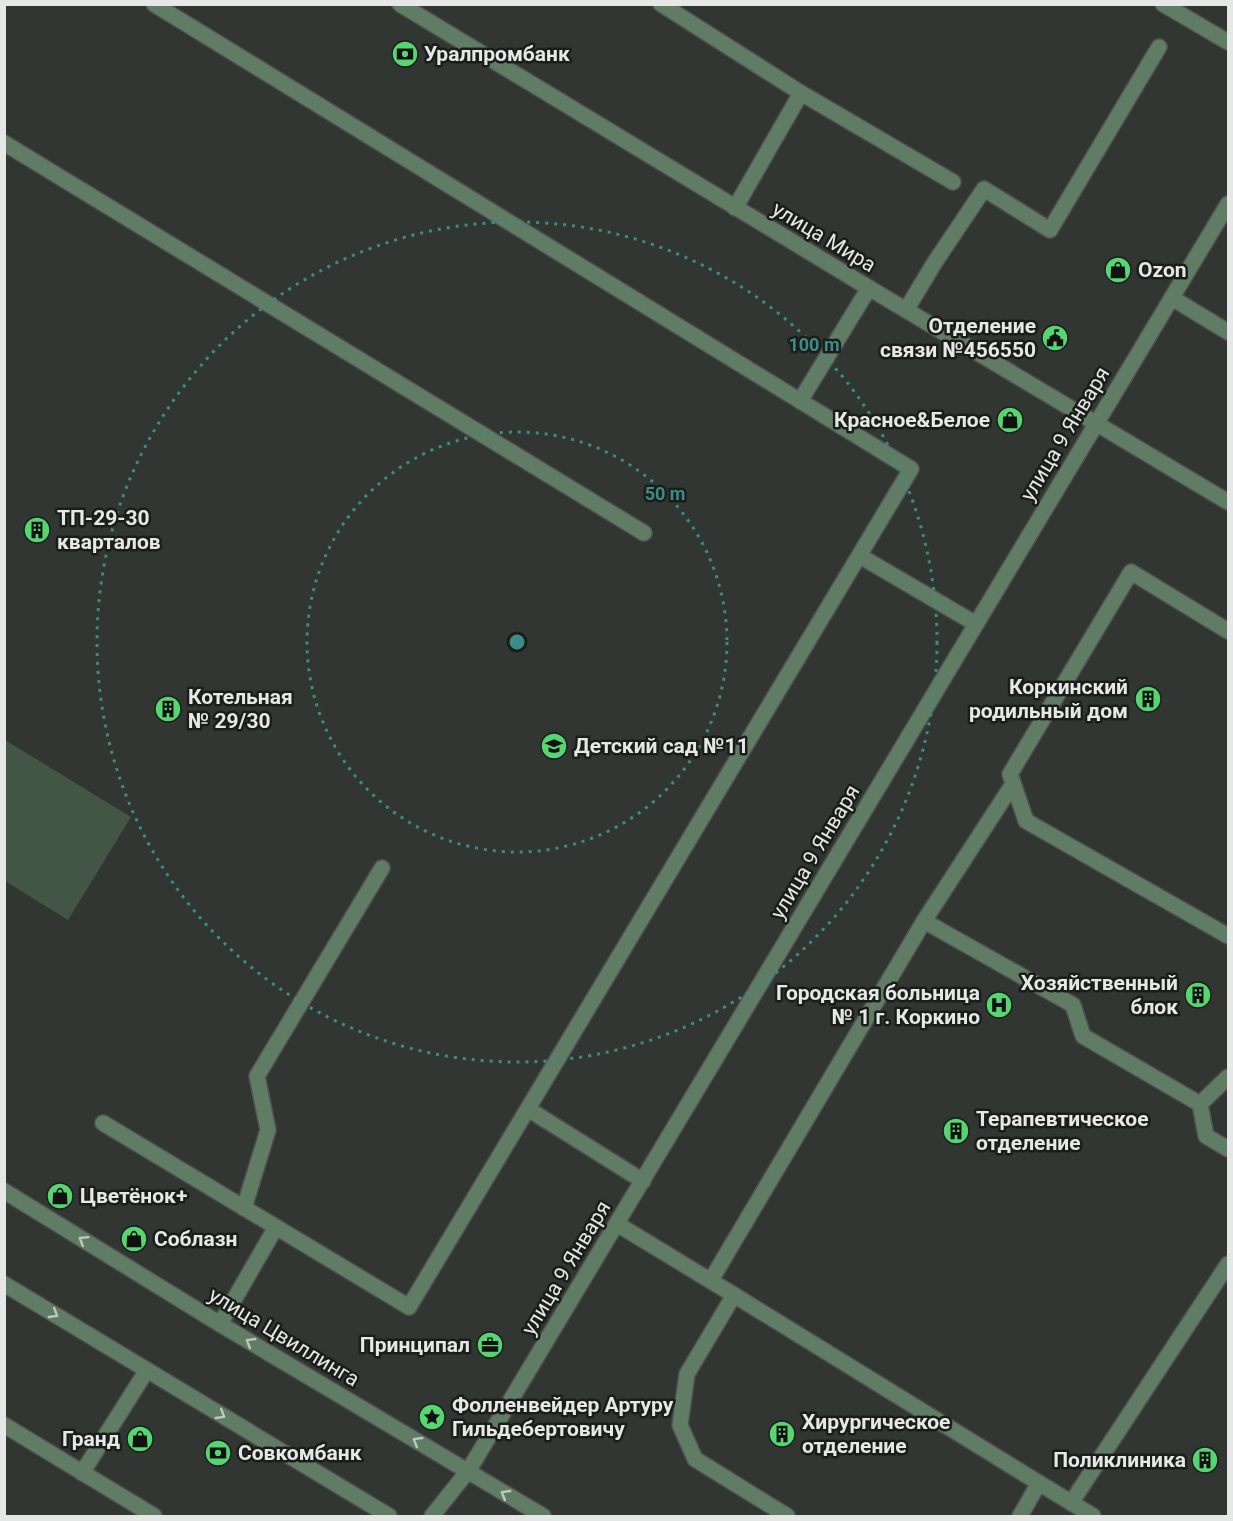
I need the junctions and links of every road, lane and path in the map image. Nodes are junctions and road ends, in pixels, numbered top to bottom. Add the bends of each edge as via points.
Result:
1 (154, 4) edge
2 (400, 4) edge
3 (661, 4) edge
4 (1162, 4) edge
5 (1228, 42) edge
6 (1159, 46) dead end
7 (801, 93) junction
8 (4, 143) edge
9 (953, 182) dead end
10 (1228, 204) edge
11 (735, 207) junction
12 (869, 288) junction
13 (1172, 298) junction
14 (906, 310) junction
15 (1228, 332) edge
16 (800, 401) junction
17 (1095, 423) junction
18 (1228, 502) edge
19 (644, 533) dead end
20 (860, 556) junction
21 (976, 624) junction
22 (1228, 631) edge
23 (1013, 784) junction
24 (382, 868) dead end
25 (924, 921) junction
26 (1228, 936) edge
27 (1228, 1077) edge
28 (1200, 1104) junction
29 (528, 1109) junction
30 (103, 1123) dead end
31 (1228, 1149) edge
32 (643, 1180) junction
33 (4, 1191) edge
34 (244, 1208) junction
35 (617, 1224) junction
36 (276, 1227) junction
37 (1228, 1264) edge
38 (711, 1280) junction
39 (4, 1284) edge
40 (734, 1295) junction
41 (220, 1324) junction
42 (147, 1370) junction
43 (4, 1425) edge
44 (468, 1471) junction
45 (82, 1473) junction
46 (1039, 1483) junction
47 (1071, 1503) junction
48 (154, 1516) edge
49 (389, 1516) edge
50 (432, 1516) edge
51 (543, 1516) edge
52 (787, 1516) edge
53 (1020, 1516) edge
54 (1093, 1516) edge

1 - 16 street
2 - 11 street, улица Мира
3 - 7 street
4 - 5 street
6 - 14 street via 1050,230 984,189
7 - 9 street
7 - 11 street
8 - 19 street
10 - 13 street, улица 9 Января
11 - 12 street, улица Мира
12 - 14 street, улица Мира
12 - 16 street
13 - 15 street
13 - 17 street, улица 9 Января
14 - 17 street, улица Мира
16 - 20 street via 912,469
17 - 18 street, улица Мира
17 - 21 street, улица 9 Января
20 - 21 street
20 - 29 street
21 - 32 street, улица 9 Января
22 - 23 street via 1131,572 1010,774
23 - 25 street
23 - 26 street via 1026,821
24 - 34 street via 257,1076 268,1130
25 - 28 street via 1073,1005 1083,1036
25 - 38 street
27 - 28 street
28 - 31 street via 1206,1136
29 - 32 street
29 - 36 street via 410,1307
30 - 34 street
32 - 35 street, улица 9 Января
41 -> 33 street, улица Цвиллинга
34 - 36 street
35 - 38 street
35 - 44 street, улица 9 Января
36 - 41 street
37 - 47 street
38 - 40 street
39 -> 42 street
40 - 46 street
40 - 52 street via 687,1374 680,1425 695,1459
44 -> 41 street, улица Цвиллинга
42 - 45 street
42 -> 49 street
43 - 45 street
44 - 50 street, улица 9 Января
51 -> 44 street, улица Цвиллинга
45 - 48 street
46 - 47 street
46 - 53 street
47 - 54 street

